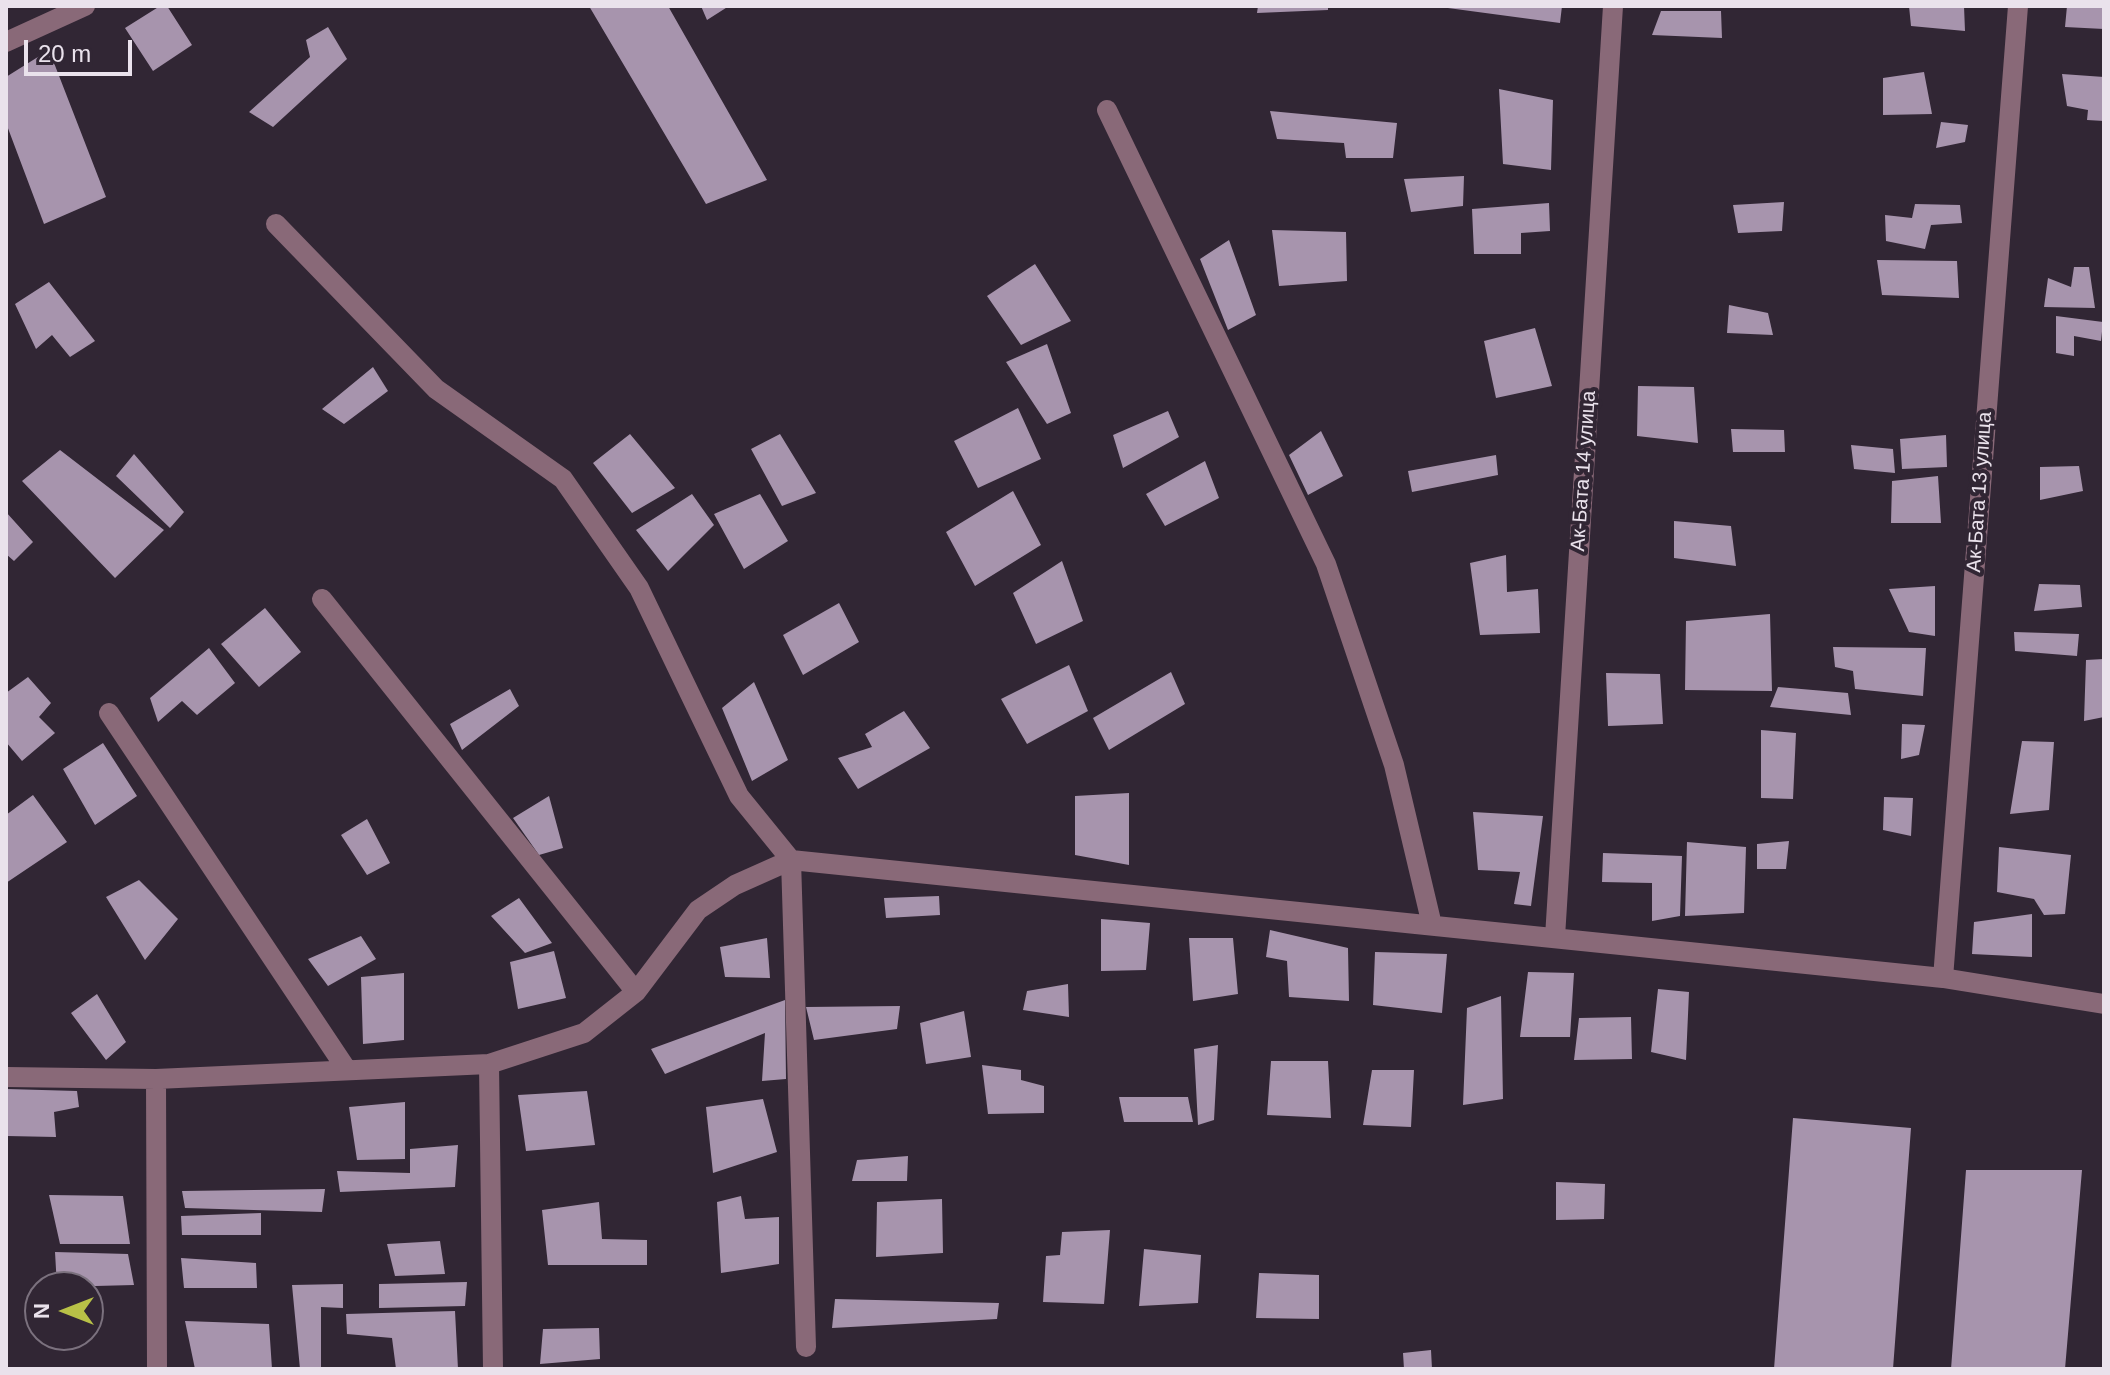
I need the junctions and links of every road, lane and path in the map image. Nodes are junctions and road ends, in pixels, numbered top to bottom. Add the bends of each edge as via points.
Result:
1 (85, 6) edge
2 (1613, 6) edge
3 (2018, 6) edge
4 (6, 42) edge
5 (1107, 110) dead end
6 (276, 224) dead end
7 (322, 599) dead end
8 (109, 713) dead end
9 (791, 860) junction
10 (1432, 925) junction
11 (1555, 937) junction
12 (1943, 978) junction
13 (636, 992) junction
14 (2104, 1004) edge
15 (489, 1064) junction
16 (347, 1070) junction
17 (6, 1077) edge
18 (156, 1079) junction
19 (806, 1347) dead end
20 (157, 1369) edge
21 (493, 1369) edge

1 - 4 street
2 - 11 street, Ак-Бата 14 улица
3 - 12 street, Ак-Бата 13 улица
5 - 10 street via 1326,564 1394,765
6 - 9 street via 436,389 563,479 639,588 739,796
7 - 13 street
8 - 16 street
9 - 10 street
9 - 13 street via 735,885 698,910
9 - 19 street
10 - 11 street
11 - 12 street
12 - 14 street
13 - 15 street via 584,1033
15 - 16 street
15 - 21 street
16 - 18 street
17 - 18 street
18 - 20 street

